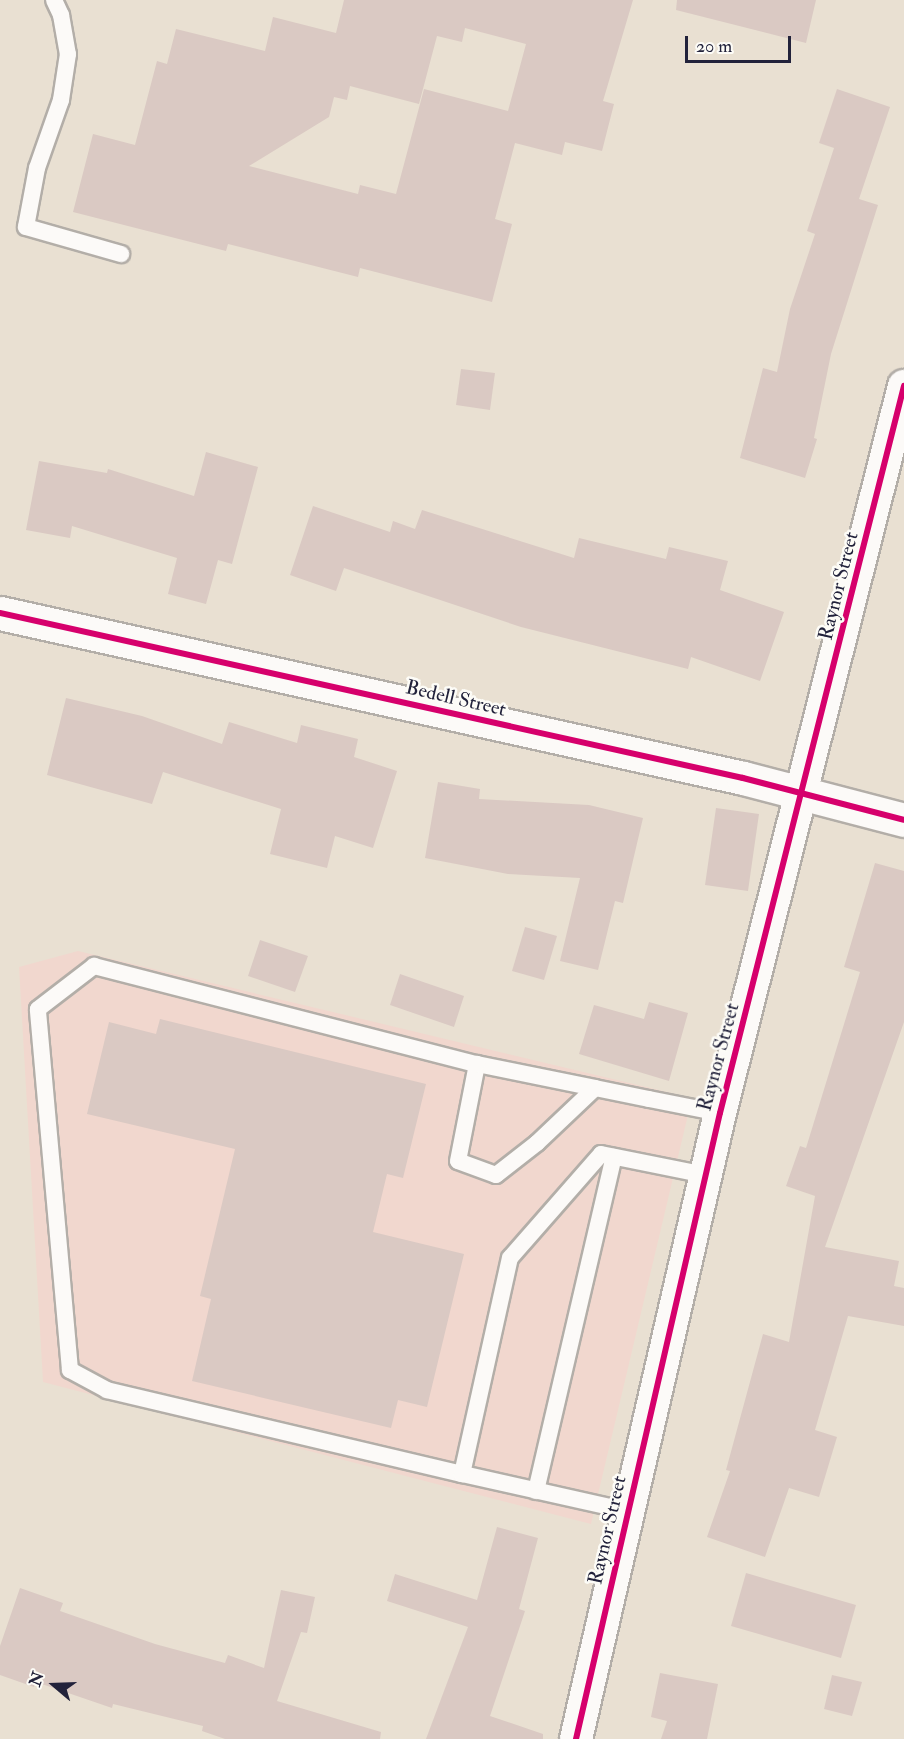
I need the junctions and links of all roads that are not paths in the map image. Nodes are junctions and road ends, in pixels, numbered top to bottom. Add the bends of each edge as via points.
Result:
1 (54, 0) edge
2 (121, 254) dead end
3 (904, 386) edge
4 (0, 613) edge
5 (804, 793) junction
6 (904, 820) edge
7 (477, 1064) junction
8 (595, 1088) junction
9 (720, 1113) junction
10 (614, 1157) junction
11 (705, 1175) junction
12 (462, 1474) junction
13 (536, 1491) junction
14 (628, 1511) junction
15 (576, 1739) edge

1 - 2 lane via 62,15 68,54 61,100 37,168 26,227
3 - 5 street, Raynor Street
4 - 5 street, Bedell Street
5 - 6 street, Bedell Street
5 - 9 street, Raynor Street
7 - 8 lane
7 - 8 lane via 458,1161 496,1175 537,1143
7 - 12 lane via 94,966 38,1009 70,1370 107,1390
8 - 9 lane
9 - 11 street, Raynor Street
10 - 11 lane
10 - 12 lane via 601,1154 510,1258
10 - 13 lane
11 - 14 street, Raynor Street
12 - 13 lane
13 - 14 lane
14 - 15 street, Raynor Street

